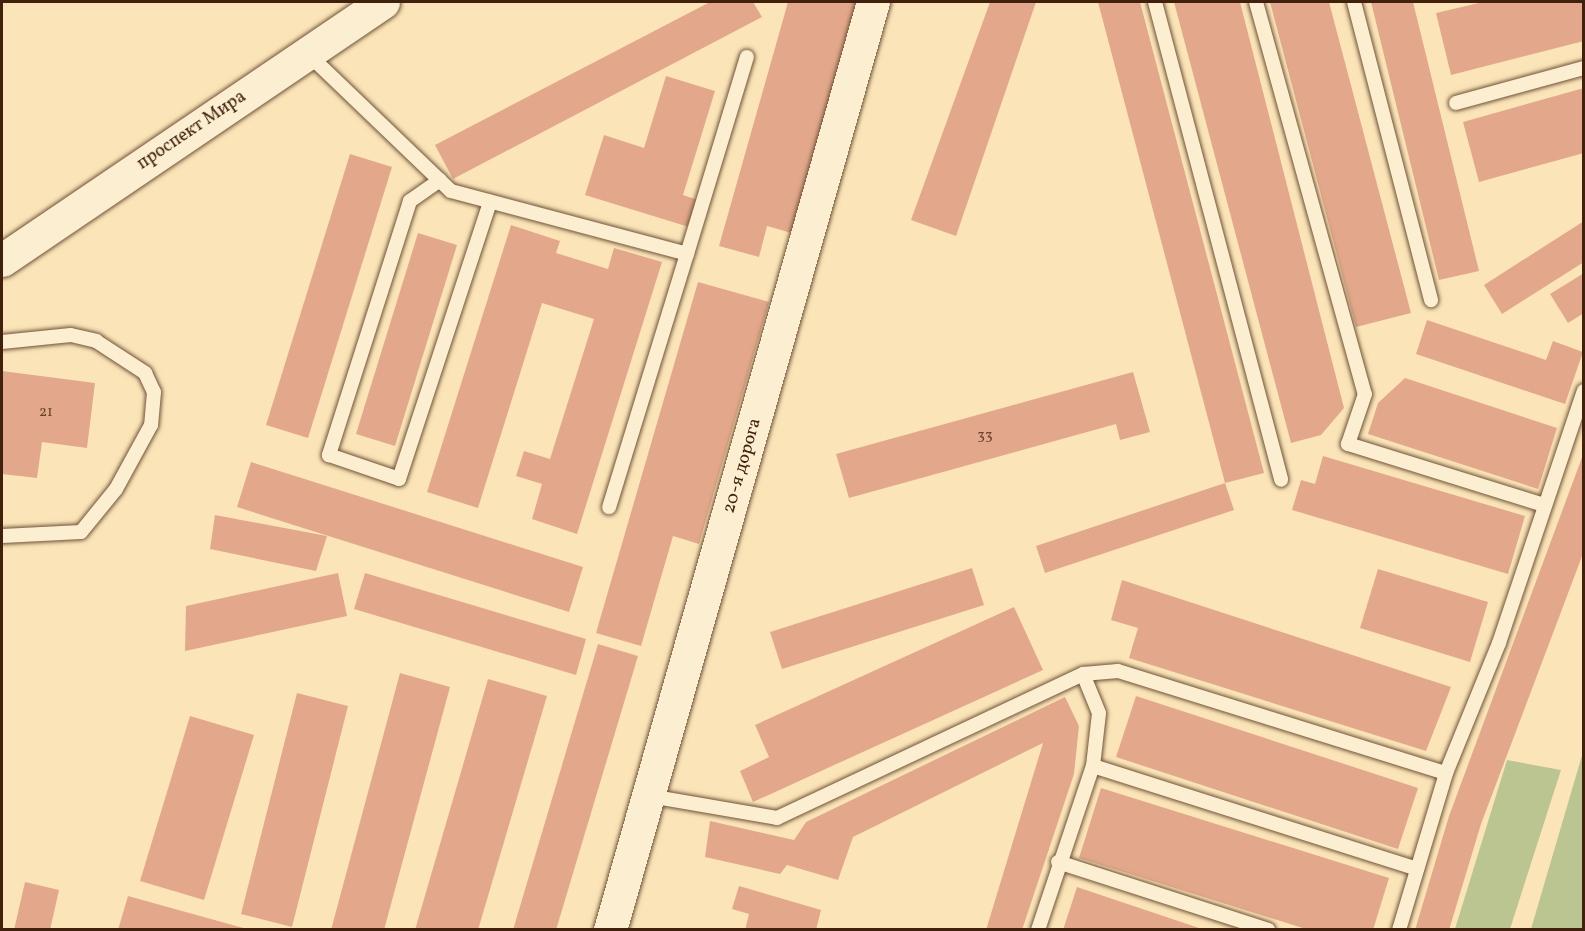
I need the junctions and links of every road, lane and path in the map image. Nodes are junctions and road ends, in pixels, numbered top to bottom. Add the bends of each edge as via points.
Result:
1 (383, 2) edge
2 (873, 2) edge
3 (1155, 2) edge
4 (1256, 2) edge
5 (1354, 2) edge
6 (306, 53) junction
7 (747, 57) dead end
8 (1584, 68) edge
9 (1456, 103) dead end
10 (440, 180) junction
11 (490, 202) junction
12 (687, 254) junction
13 (2, 260) edge
14 (1431, 300) dead end
15 (2, 342) edge
16 (1584, 391) edge
17 (1281, 480) dead end
18 (1544, 505) junction
19 (609, 507) dead end
20 (2, 536) edge
21 (1083, 674) junction
22 (1093, 766) junction
23 (1446, 773) junction
24 (650, 796) junction
25 (1058, 862) junction
26 (1417, 869) junction
27 (610, 930) edge
28 (1038, 930) edge
29 (1269, 930) edge
30 (1399, 930) edge

1 - 6 main road, проспект Мира
2 - 24 main road, 20-я дорога
3 - 17 lane
4 - 18 lane via 1365,394 1348,444
5 - 14 lane
6 - 10 lane
6 - 13 main road, проспект Мира
7 - 12 lane
8 - 9 lane
10 - 11 lane via 451,191
10 - 11 lane via 410,201 329,455 399,479
11 - 12 lane
12 - 19 lane
15 - 20 lane via 71,335 96,341 145,373 154,392 151,425 116,489 81,532
16 - 18 lane
18 - 23 lane via 1498,643
21 - 22 lane via 1099,713
21 - 23 lane via 1118,671
21 - 24 lane via 777,818
22 - 25 lane
22 - 26 lane
23 - 26 lane
24 - 27 main road, 20-я дорога
25 - 28 lane
25 - 29 lane
26 - 30 lane

